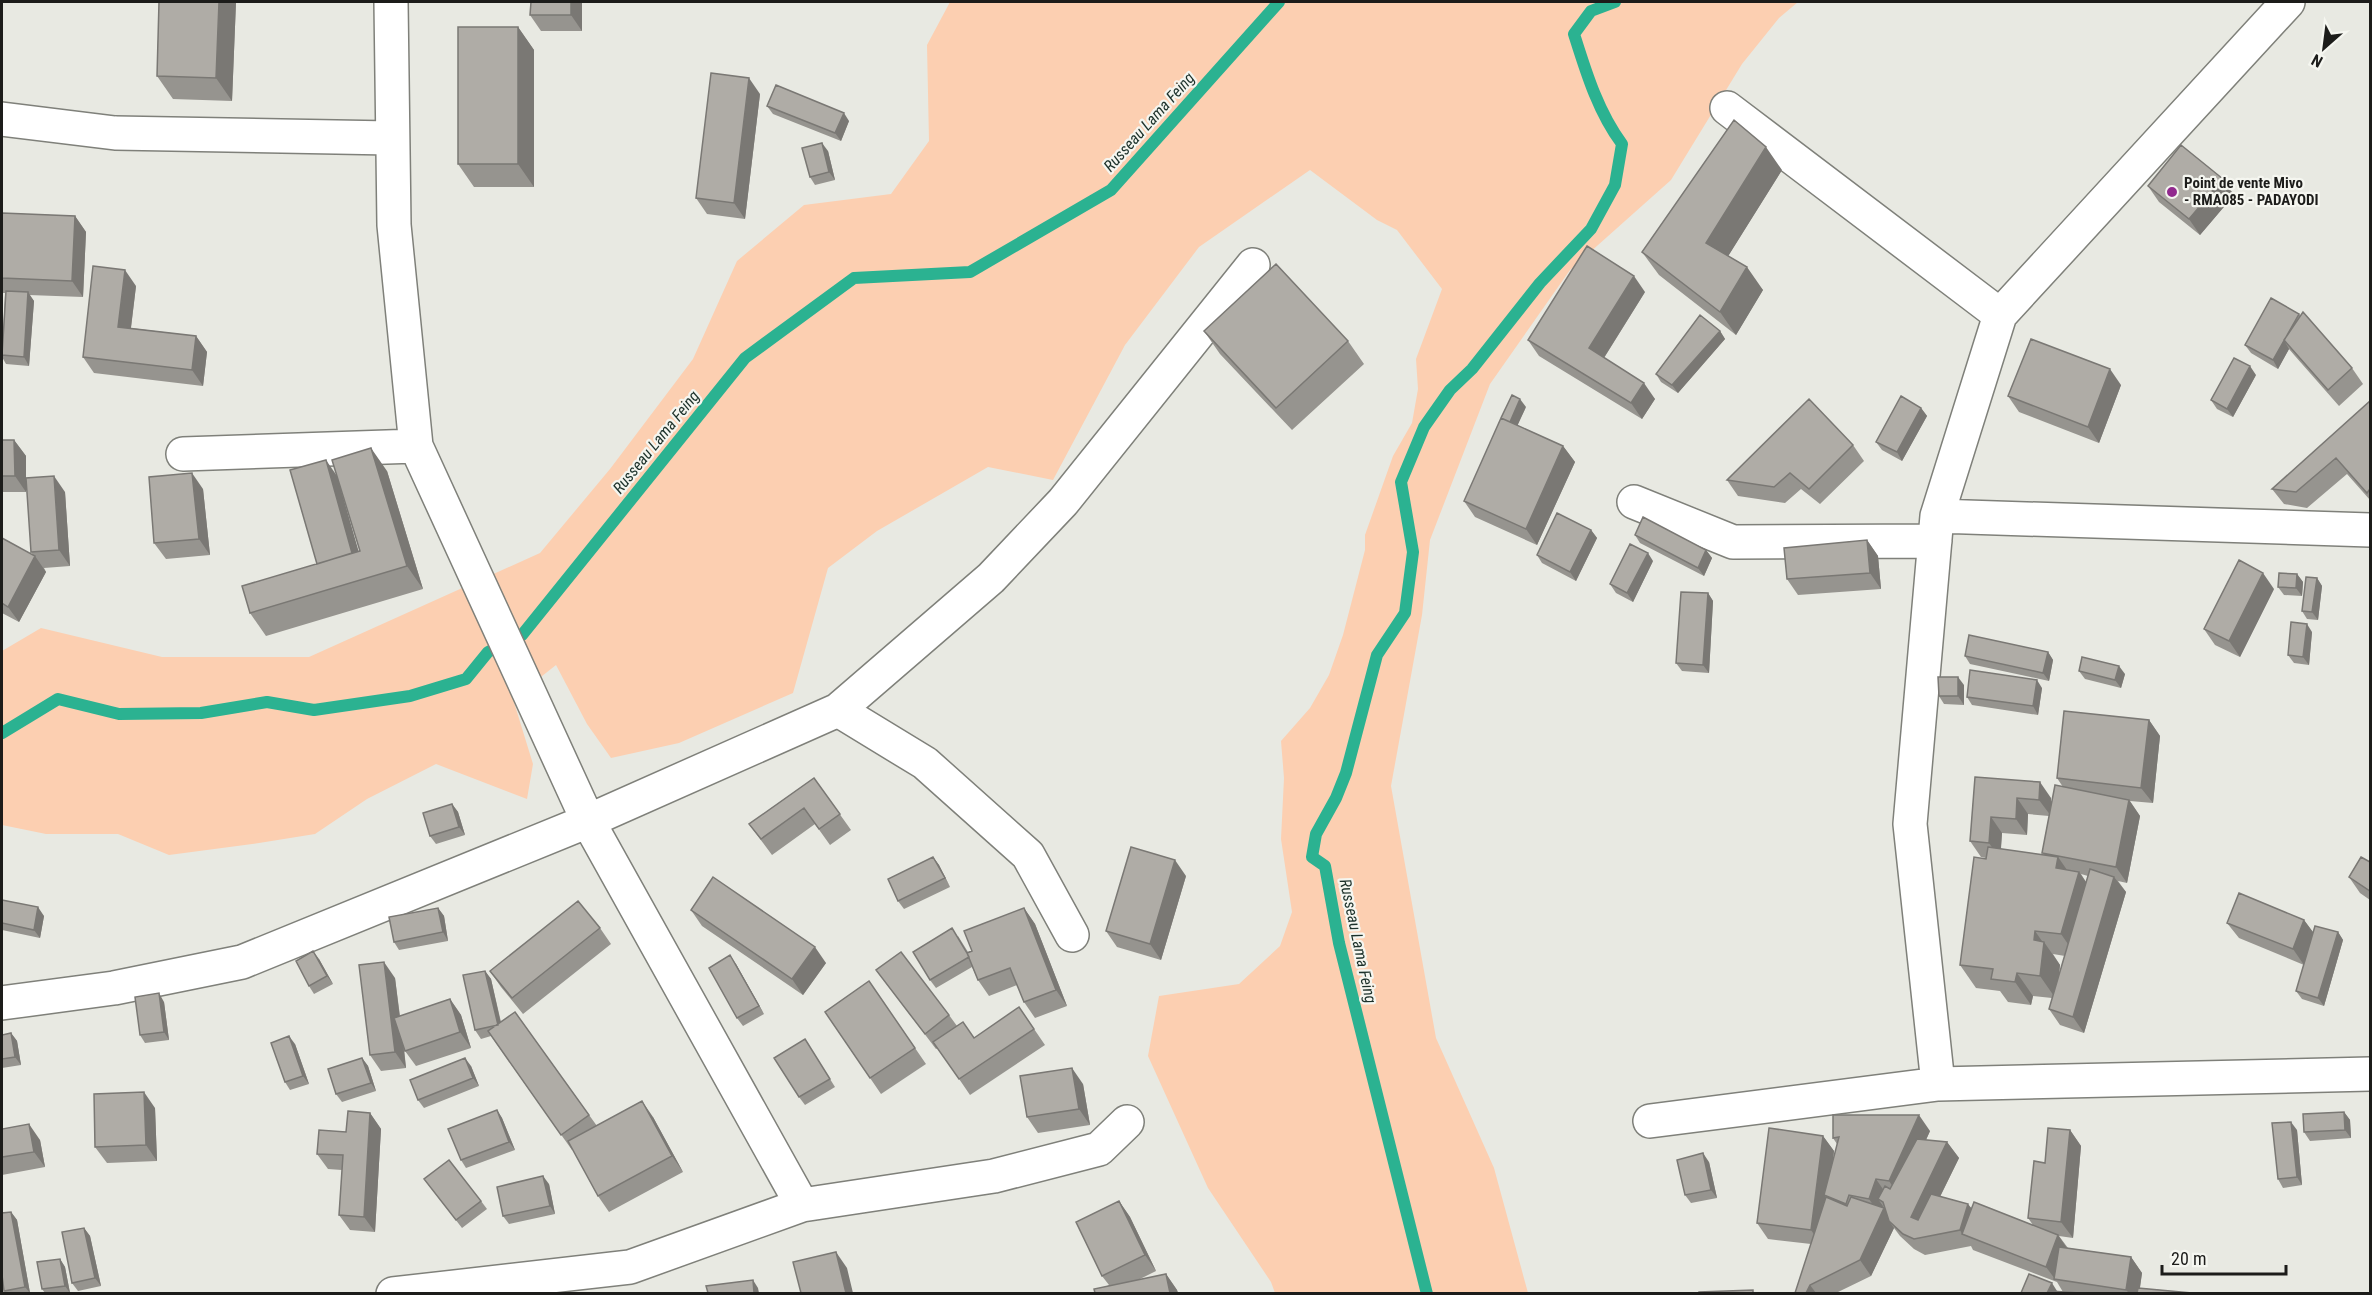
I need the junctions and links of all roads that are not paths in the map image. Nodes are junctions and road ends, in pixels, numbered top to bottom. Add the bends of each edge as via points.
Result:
1 (391, 2) edge
2 (2288, 2) edge
3 (1727, 108) dead end
4 (2, 119) edge
5 (391, 138) junction
6 (1253, 265) dead end
7 (2000, 315) junction
8 (416, 446) junction
9 (183, 454) dead end
10 (1634, 502) dead end
11 (1936, 528) junction
12 (2370, 530) edge
13 (838, 710) junction
14 (588, 821) junction
15 (1072, 935) dead end
16 (2, 1003) edge
17 (2370, 1074) edge
18 (1938, 1084) junction
19 (1650, 1121) dead end
20 (1127, 1122) dead end
21 (802, 1206) junction
22 (393, 1293) edge

1 - 5 street
2 - 7 street
3 - 7 street
4 - 5 street via 115,133
5 - 8 street via 394,225
6 - 13 street via 1063,502 991,578
7 - 11 street
8 - 9 street
8 - 14 street
10 - 11 street via 1733,542
11 - 12 street
11 - 18 street via 1910,824
13 - 14 street
13 - 15 street via 925,763 1028,855
14 - 16 street via 242,962 114,988
14 - 21 street
17 - 18 street
18 - 19 street
20 - 21 street via 1099,1149 994,1176
21 - 22 street via 630,1268

